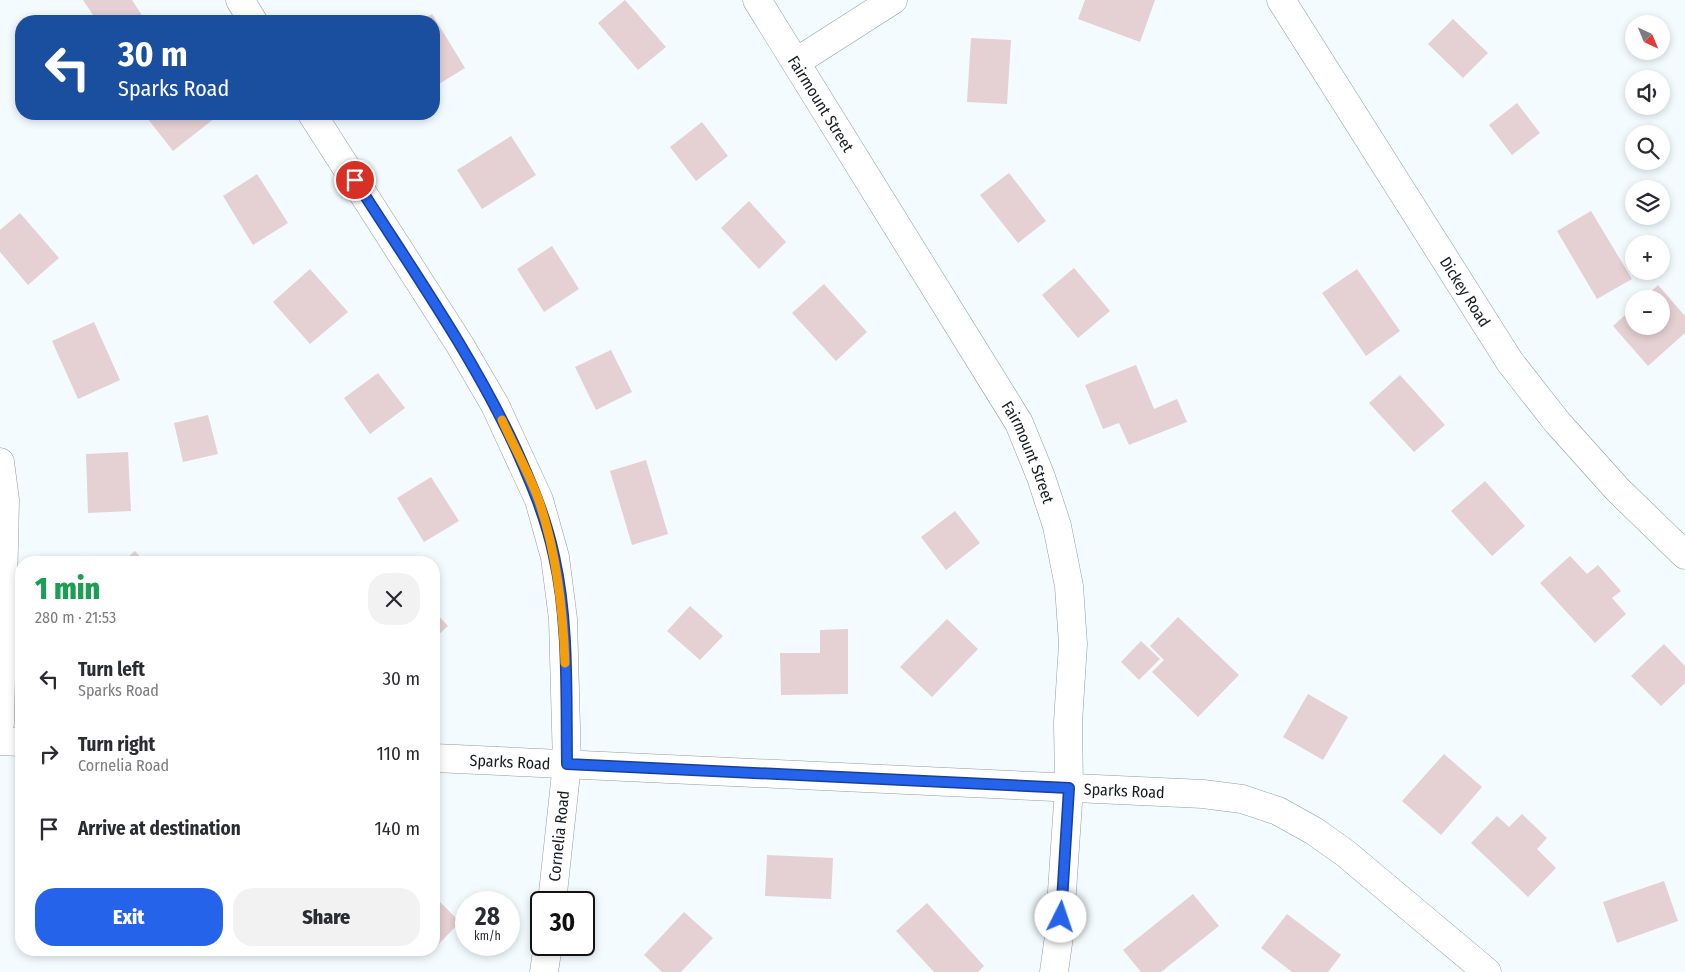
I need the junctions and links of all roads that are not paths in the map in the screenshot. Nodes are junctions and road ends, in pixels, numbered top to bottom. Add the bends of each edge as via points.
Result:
1 (240, 0) edge
2 (757, 0) edge
3 (893, 0) edge
4 (1281, 0) edge
5 (250, 15) edge
6 (796, 62) junction
7 (316, 120) edge
8 (0, 462) edge
9 (1685, 555) edge
10 (0, 723) edge
11 (0, 741) edge
12 (15, 742) edge
13 (440, 758) edge
14 (567, 764) junction
15 (1069, 788) junction
16 (553, 891) edge
17 (546, 956) edge
18 (544, 972) edge
19 (1054, 972) edge
20 (1487, 972) edge

1 - 5 street
2 - 6 street, Fairmount Street
3 - 6 street
4 - 9 street, Dickey Road via 1510,362 1557,422 1618,490
6 - 15 street, Fairmount Street via 1019,423 1041,476 1057,526 1069,586 1073,644 1068,722
7 - 14 street, Cornelia Road via 495,405 538,500 554,557 563,619
8 - 10 street via 5,500
11 - 12 street
13 - 14 street, Sparks Road
14 - 15 street, Sparks Road
14 - 16 street, Cornelia Road
15 - 19 street, Fairmount Street
15 - 20 street, Sparks Road via 1203,794 1242,799 1278,811 1345,853
17 - 18 street

